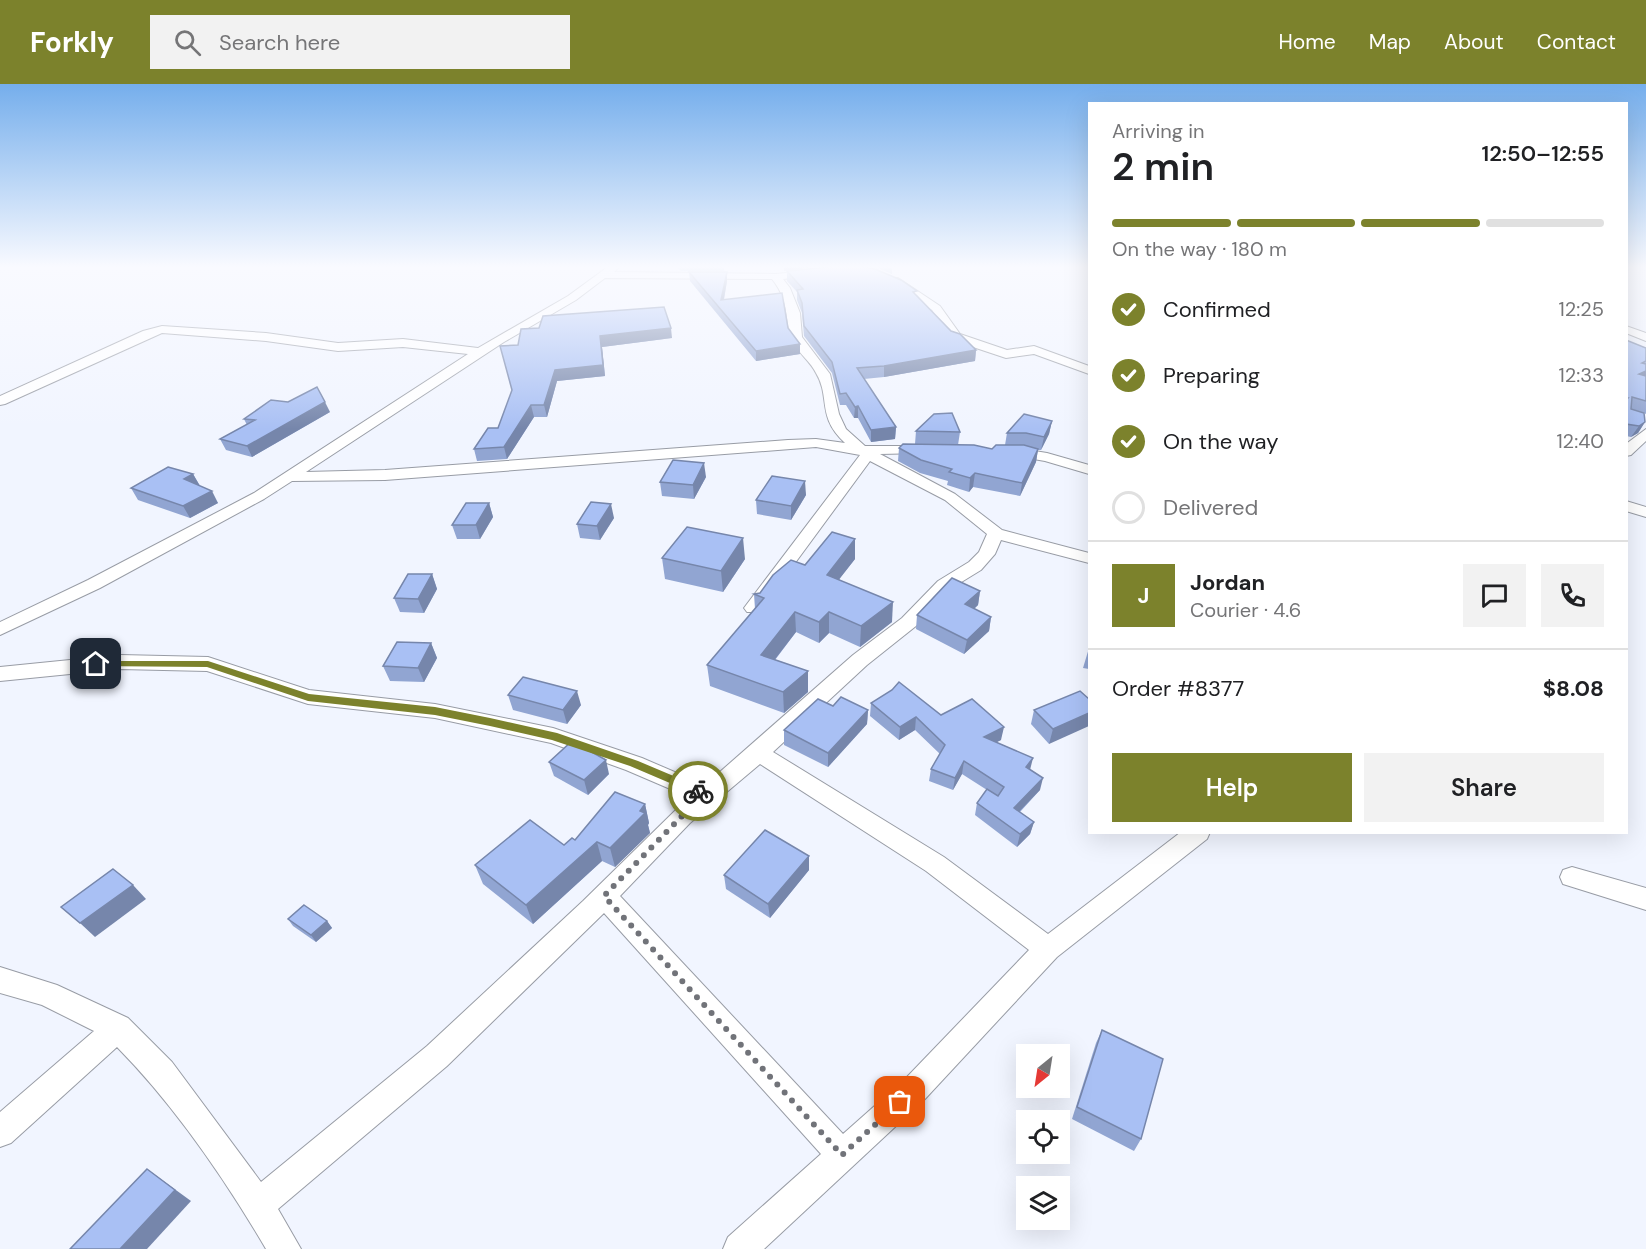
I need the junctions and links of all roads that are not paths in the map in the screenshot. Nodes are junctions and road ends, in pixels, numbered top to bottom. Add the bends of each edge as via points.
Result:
1 (533, 320) edge
2 (795, 320) edge
3 (946, 320) edge
4 (1628, 330) edge
5 (1646, 337) edge
6 (479, 352) junction
7 (1088, 370) edge
8 (0, 401) edge
9 (1646, 433) edge
10 (937, 449) edge
11 (997, 450) edge
12 (1628, 450) edge
13 (865, 452) junction
14 (1088, 470) edge
15 (288, 477) junction
16 (1628, 507) edge
17 (1646, 512) edge
18 (996, 533) junction
19 (1088, 558) edge
20 (753, 608) edge
21 (0, 629) edge
22 (0, 674) edge
23 (757, 753) junction
24 (707, 795) junction
25 (1196, 834) edge
26 (1572, 878) dead end
27 (604, 896) junction
28 (1646, 899) edge
29 (1048, 949) junction
30 (0, 980) edge
31 (118, 1028) junction
32 (0, 1132) edge
33 (842, 1155) junction
34 (258, 1204) junction
35 (284, 1249) edge
36 (740, 1249) edge

1 - 6 street
2 - 13 street via 796,337 824,374 832,414 840,430
3 - 7 street via 956,337 1006,354 1034,350
4 - 5 street
6 - 8 street via 403,343 338,347 162,329
6 - 15 street
9 - 12 street
10 - 13 street
11 - 14 street via 1047,457
13 - 15 street via 816,443 788,444 396,474
13 - 18 street via 950,497
13 - 20 street
15 - 21 street via 94,584
16 - 17 street
18 - 19 street
18 - 23 street via 987,554 975,566 944,585 909,622
22 - 24 street via 120,662 208,664 308,697 435,711 553,736
23 - 24 street
23 - 29 street via 935,864
24 - 27 street
25 - 29 street
26 - 28 street
27 - 33 street
27 - 34 street via 437,1056
29 - 33 street via 915,1089
30 - 31 street via 47,994
31 - 32 street
31 - 34 street via 162,1072
33 - 36 street
34 - 35 street

